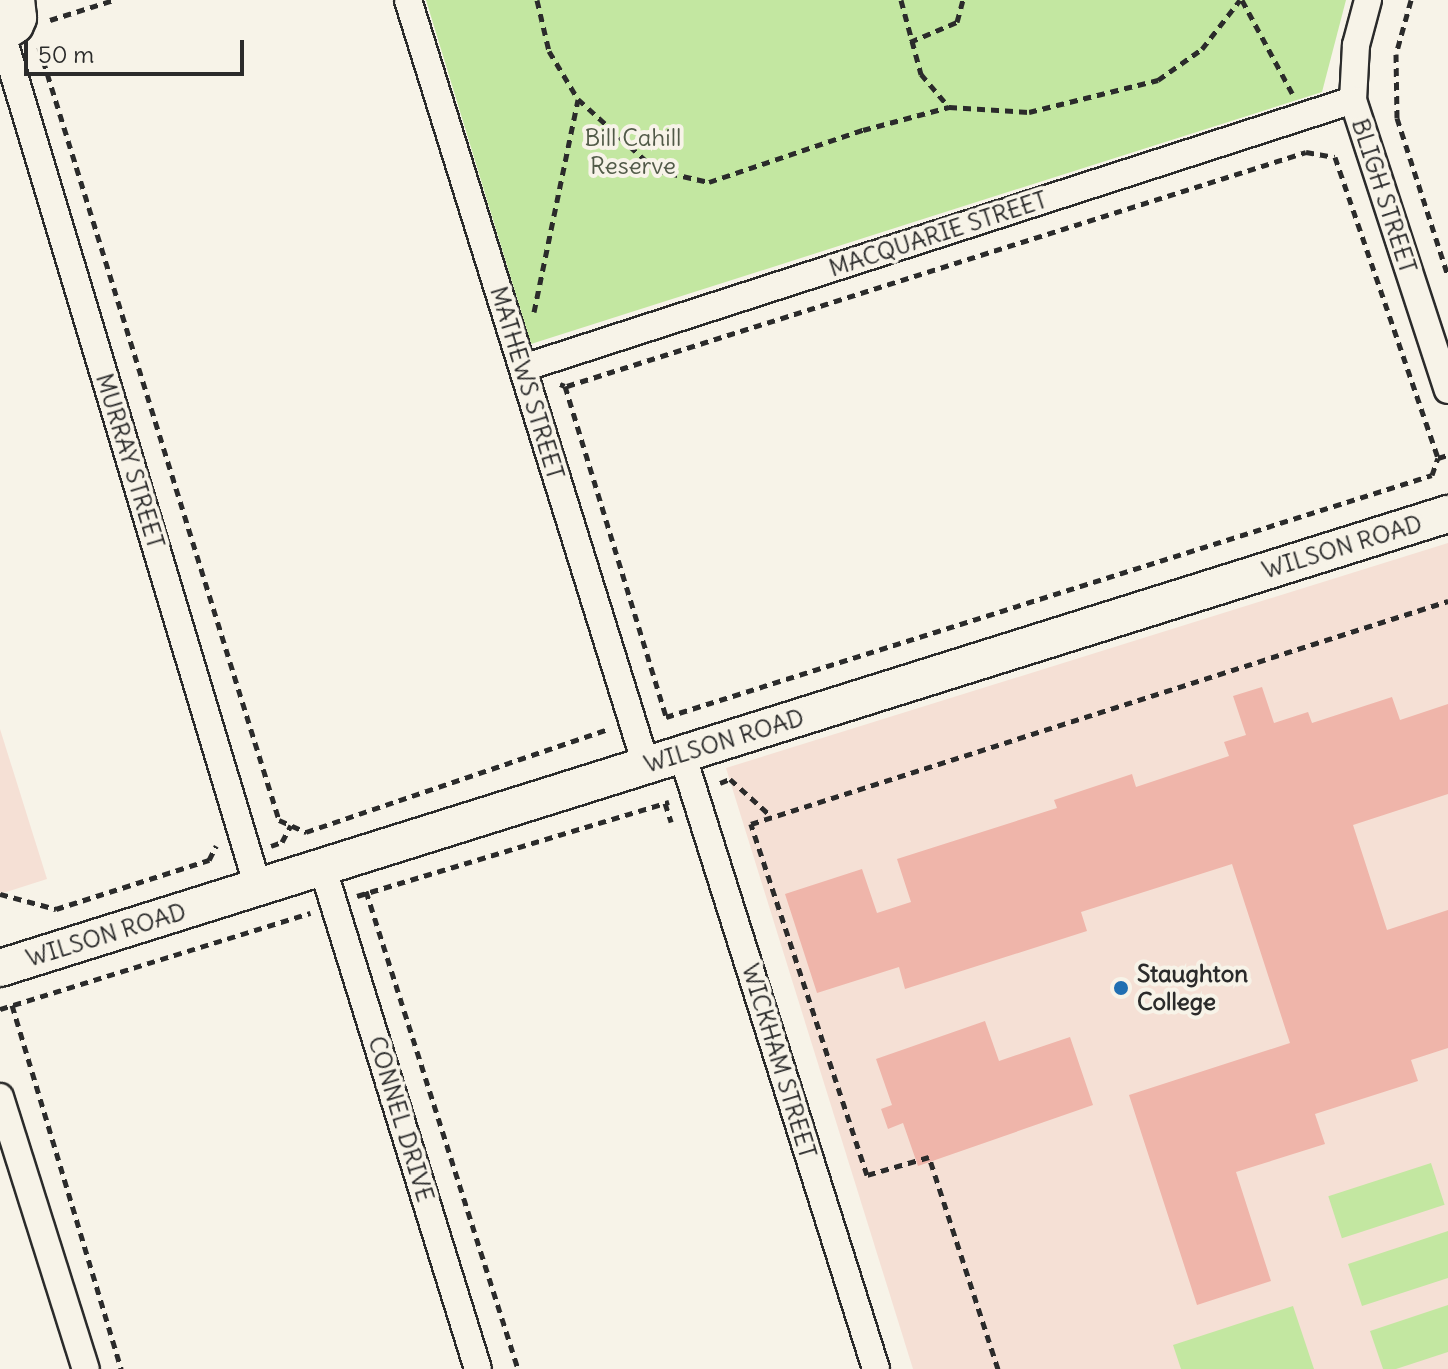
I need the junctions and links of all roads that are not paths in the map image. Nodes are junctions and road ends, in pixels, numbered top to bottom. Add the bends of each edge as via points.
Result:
1 (17, 0) edge
2 (408, 0) edge
3 (1368, 0) edge
4 (3, 42) edge
5 (1353, 100) junction
6 (523, 368) junction
7 (1448, 390) edge
8 (1448, 514) edge
9 (682, 754) junction
10 (646, 765) junction
11 (323, 869) junction
12 (258, 887) junction
13 (0, 968) edge
14 (0, 1097) edge
15 (86, 1369) edge
16 (478, 1369) edge
17 (876, 1369) edge

1 - 4 street via 18,18
2 - 6 street, MATHEWS STREET
3 - 5 street, BLIGH STREET via 1356,45
4 - 12 street, MURRAY STREET
5 - 6 street, MACQUARIE STREET
5 - 7 street, BLIGH STREET
6 - 10 street, MATHEWS STREET
8 - 9 street, WILSON ROAD
9 - 10 street, WILSON ROAD
9 - 17 street, WICKHAM STREET
10 - 11 street, WILSON ROAD
11 - 12 street, WILSON ROAD
11 - 16 street, CONNEL DRIVE
12 - 13 street, WILSON ROAD
14 - 15 street

